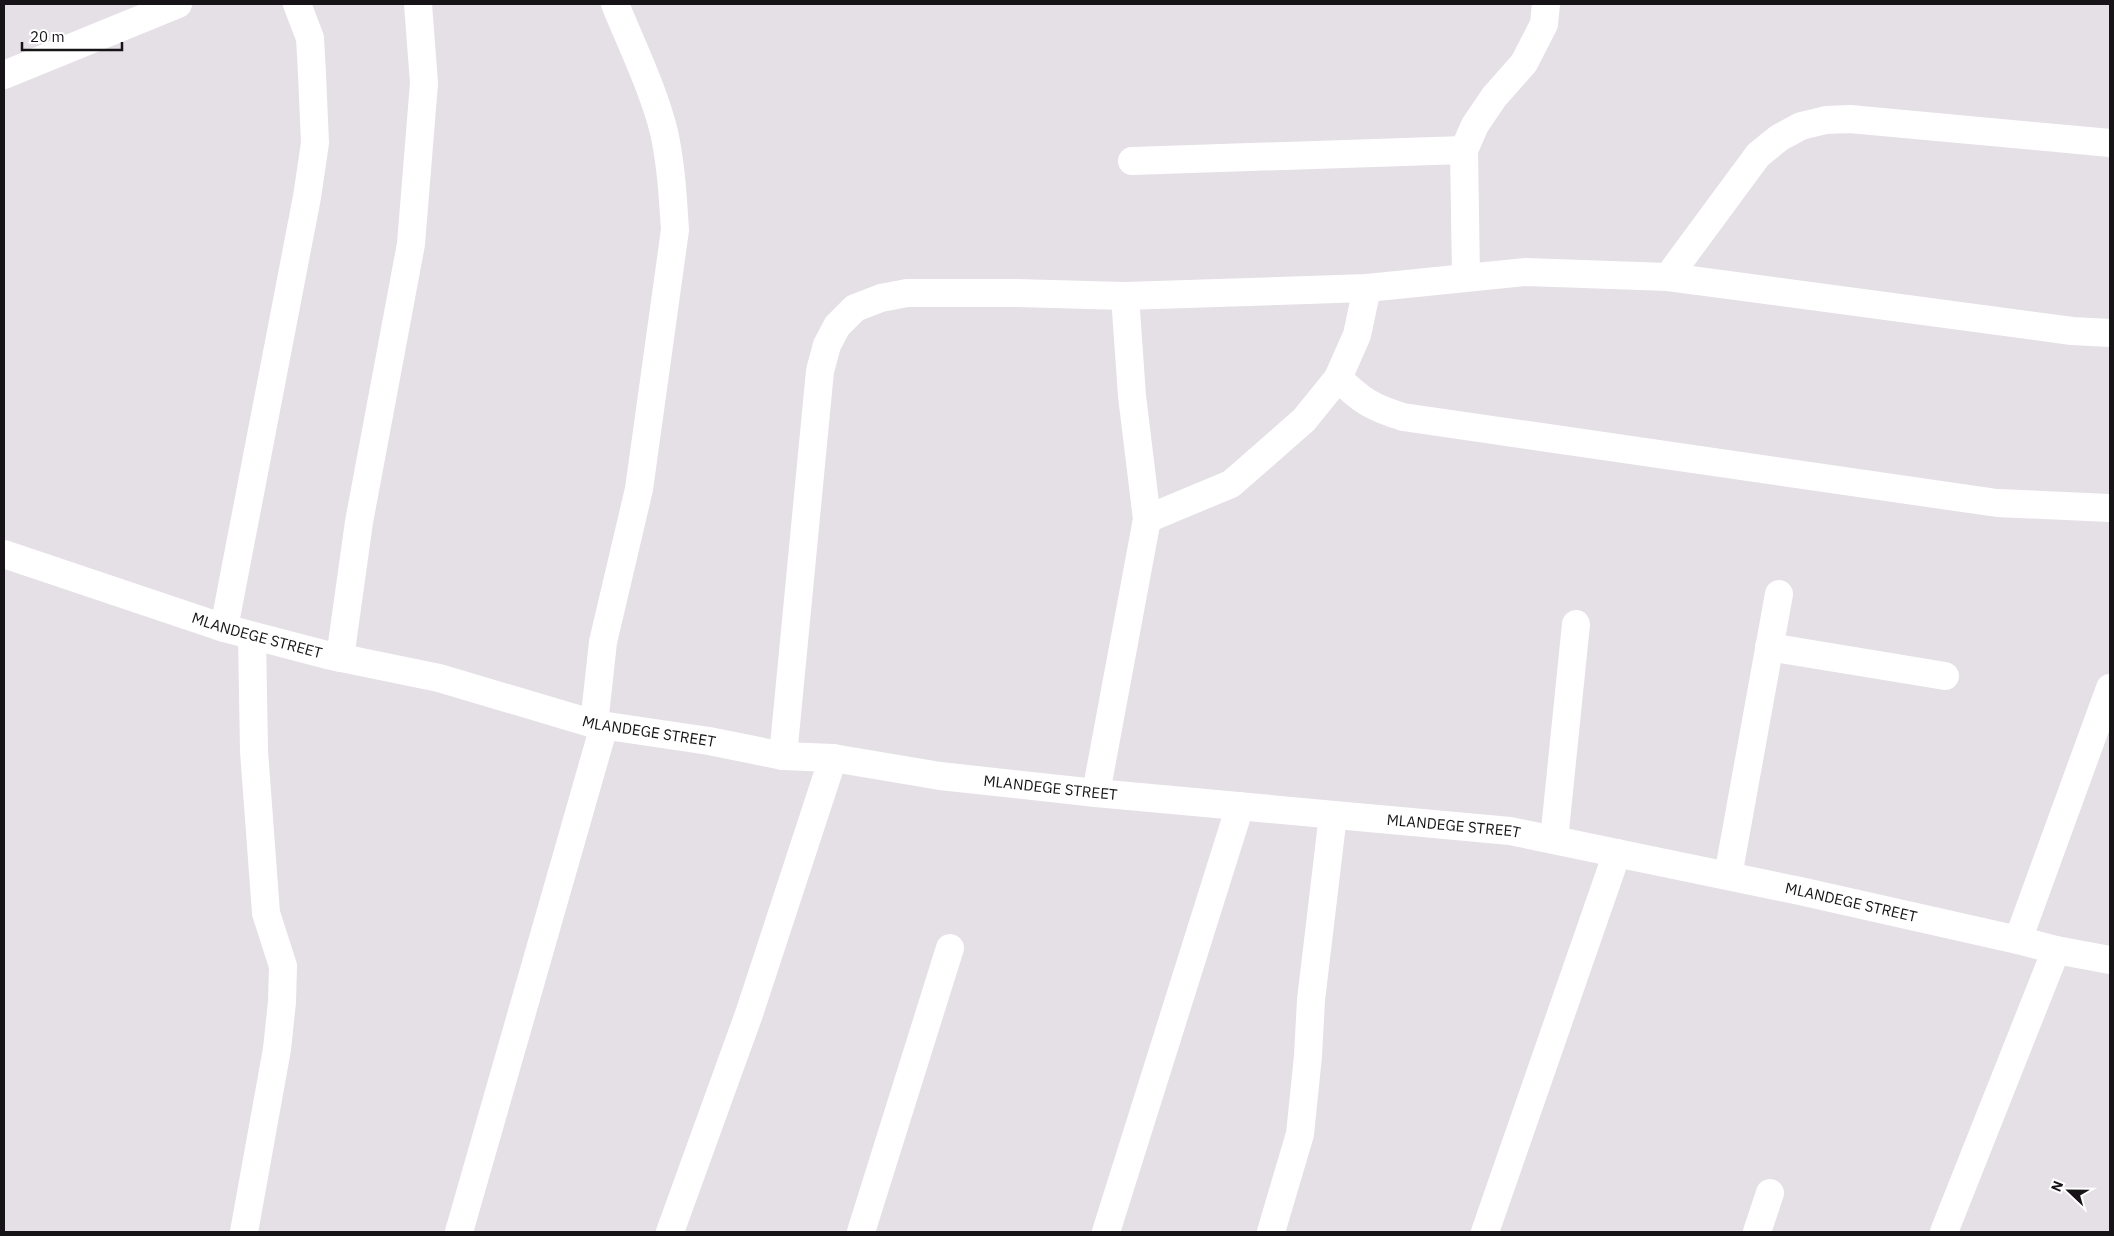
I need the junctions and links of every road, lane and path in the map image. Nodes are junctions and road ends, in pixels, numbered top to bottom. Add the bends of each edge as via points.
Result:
1 (178, 4) edge
2 (297, 4) edge
3 (418, 4) edge
4 (615, 4) edge
5 (1546, 4) edge
6 (4, 75) edge
7 (2110, 143) edge
8 (1464, 150) junction
9 (1132, 161) dead end
10 (1466, 277) junction
11 (1668, 277) junction
12 (1367, 288) junction
13 (1125, 296) junction
14 (2110, 333) edge
15 (1338, 378) junction
16 (2110, 508) edge
17 (1147, 519) junction
18 (4, 554) edge
19 (1779, 594) dead end
20 (1576, 624) dead end
21 (224, 628) junction
22 (252, 636) junction
23 (1769, 647) junction
24 (340, 658) junction
25 (1945, 676) dead end
26 (2110, 688) edge
27 (599, 725) junction
28 (783, 756) junction
29 (833, 758) junction
30 (1096, 793) junction
31 (1240, 806) junction
32 (1333, 815) junction
33 (1554, 840) junction
34 (1617, 853) junction
35 (1728, 876) junction
36 (2018, 940) junction
37 (950, 948) dead end
38 (2056, 950) junction
39 (2110, 960) edge
40 (1770, 1193) dead end
41 (244, 1232) edge
42 (459, 1232) edge
43 (670, 1232) edge
44 (861, 1232) edge
45 (1106, 1232) edge
46 (1271, 1232) edge
47 (1485, 1232) edge
48 (1758, 1232) edge
49 (1944, 1232) edge

1 - 6 street
2 - 21 street via 310,38 315,143
3 - 24 street via 424,83 410,244 359,522
4 - 27 street via 648,82 664,132 675,230 639,489 603,642
5 - 8 street via 1544,24 1524,63 1475,125
7 - 11 street via 1850,119 1801,126 1758,155
8 - 9 street
8 - 10 street
10 - 11 street via 1526,272
10 - 12 street
11 - 14 street via 2072,331
12 - 13 street
12 - 15 street via 1357,335
13 - 17 street via 1132,396
13 - 28 street via 907,293 881,298 856,308 837,326 820,371
15 - 16 street via 1361,400 1403,417 1997,503
15 - 17 street via 1304,420 1231,484
17 - 30 street
18 - 21 street, MLANDEGE STREET
19 - 23 street
20 - 33 street
21 - 22 street, MLANDEGE STREET
22 - 24 street, MLANDEGE STREET
22 - 41 street via 254,751 266,913 283,966 277,1049
23 - 25 street
23 - 35 street
24 - 27 street, MLANDEGE STREET via 439,678
26 - 36 street
27 - 28 street, MLANDEGE STREET
27 - 42 street
28 - 29 street, MLANDEGE STREET
29 - 30 street, MLANDEGE STREET via 940,776
29 - 43 street via 752,1005
30 - 31 street, MLANDEGE STREET
31 - 32 street, MLANDEGE STREET
31 - 45 street
32 - 33 street, MLANDEGE STREET via 1510,831
32 - 46 street via 1311,1000 1300,1134
33 - 34 street, MLANDEGE STREET
34 - 35 street, MLANDEGE STREET
34 - 47 street
35 - 36 street, MLANDEGE STREET
36 - 38 street, MLANDEGE STREET
37 - 44 street
38 - 39 street, MLANDEGE STREET
38 - 49 street
40 - 48 street

